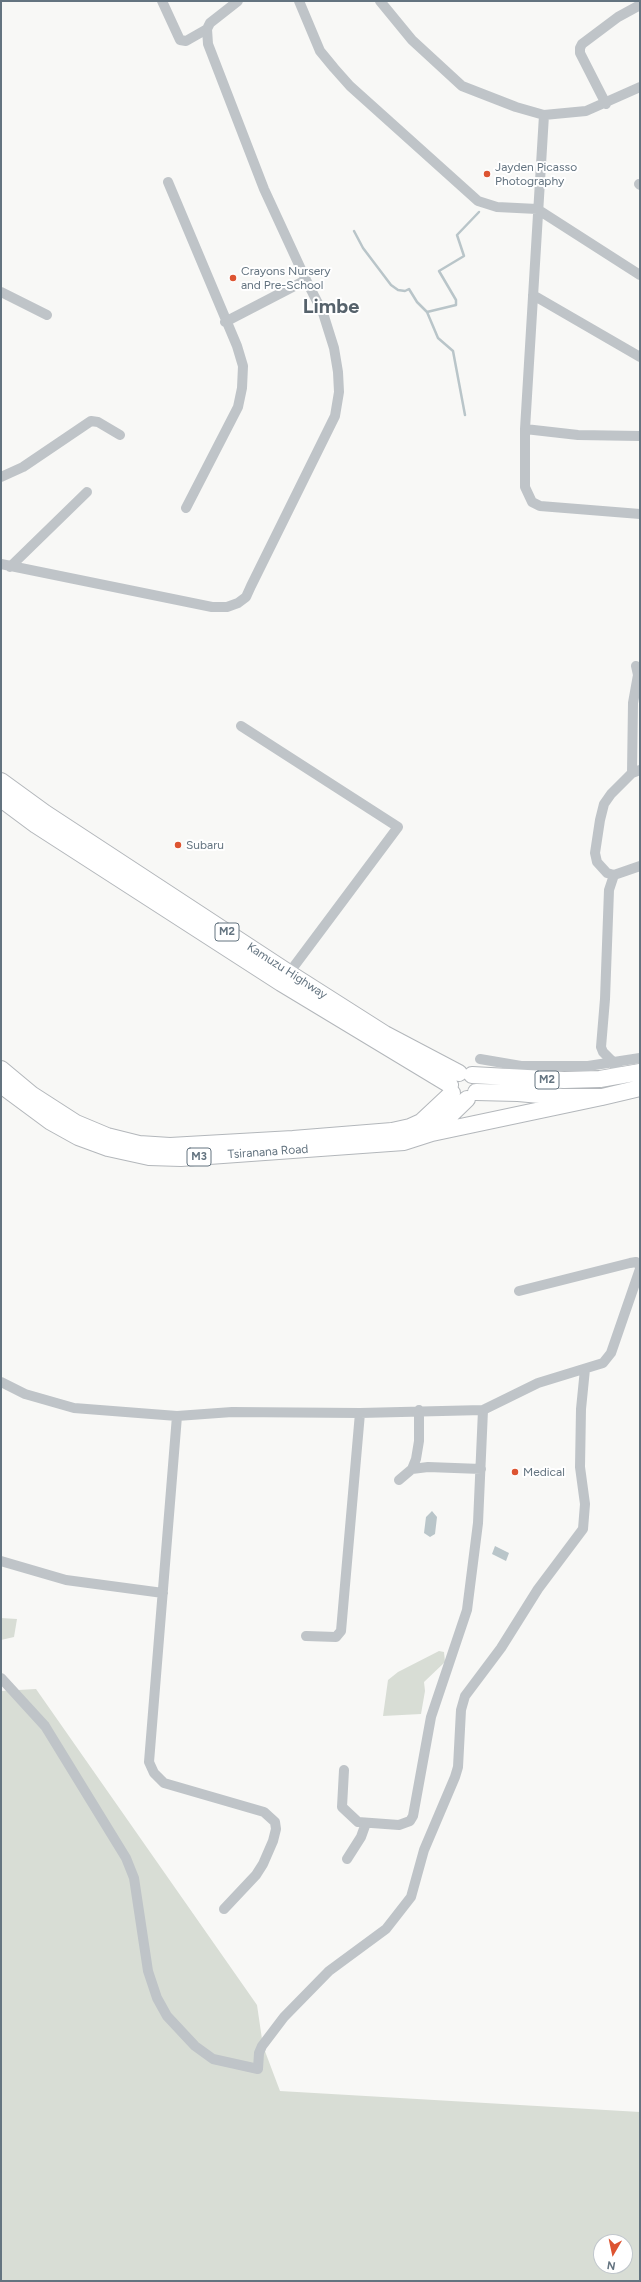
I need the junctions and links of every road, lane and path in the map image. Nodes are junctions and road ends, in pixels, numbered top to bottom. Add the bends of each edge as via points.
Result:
1 (162, 1) edge
2 (238, 1) edge
3 (299, 1) edge
4 (380, 1) edge
5 (640, 5) edge
6 (207, 29) junction
7 (640, 87) edge
8 (606, 104) junction
9 (544, 115) junction
10 (168, 182) dead end
11 (537, 209) junction
12 (640, 275) edge
13 (306, 280) junction
14 (1, 292) edge
15 (533, 295) junction
16 (47, 315) dead end
17 (225, 322) junction
18 (640, 357) edge
19 (525, 429) junction
20 (120, 435) dead end
21 (640, 436) edge
22 (1, 477) edge
23 (86, 492) dead end
24 (186, 508) dead end
25 (640, 514) edge
26 (5, 566) edge
27 (636, 666) dead end
28 (240, 726) dead end
29 (636, 772) edge
30 (1, 781) edge
31 (1, 799) edge
32 (640, 866) edge
33 (614, 875) junction
34 (289, 973) junction
35 (640, 1058) edge
36 (480, 1059) dead end
37 (612, 1061) junction
38 (1, 1069) edge
39 (640, 1072) edge
40 (622, 1076) junction
41 (1, 1085) edge
42 (463, 1086) junction
43 (633, 1090) edge
44 (602, 1097) junction
45 (432, 1134) junction
46 (640, 1268) edge
47 (519, 1291) dead end
48 (584, 1369) junction
49 (1, 1382) edge
50 (419, 1410) junction
51 (483, 1410) junction
52 (360, 1413) junction
53 (177, 1416) junction
54 (412, 1469) junction
55 (481, 1469) junction
56 (399, 1480) dead end
57 (1, 1562) edge
58 (163, 1593) junction
59 (306, 1636) dead end
60 (1, 1678) edge
61 (344, 1770) dead end
62 (366, 1823) junction
63 (347, 1859) dead end
64 (224, 1909) dead end

1 - 6 street via 180,40 186,41
2 - 6 street via 210,23
3 - 11 street via 320,51 334,68 350,86 463,189 478,201 497,207
4 - 9 street via 412,40 462,86
5 - 8 street via 618,17 580,48 580,53
6 - 13 street via 208,44 264,189
7 - 8 street
8 - 9 street via 586,111
9 - 11 street
10 - 17 street
11 - 12 street
11 - 15 street
13 - 17 street
13 - 26 street via 323,313 334,348 339,392 335,416 246,597 227,607 212,607
14 - 16 street
15 - 18 street
15 - 19 street
17 - 24 street via 243,366 242,388 238,406
19 - 21 street via 578,436
19 - 25 street via 525,487 532,502 540,506
20 - 22 street via 98,422 91,421 23,467
23 - 26 street
27 - 29 street via 638,675 633,703
28 - 34 street via 398,827
29 - 33 street via 611,794 604,804 600,820 595,852 598,862 607,873
30 - 34 highway, Kamuzu Highway / M2 via 44,813
31 - 42 highway, Kamuzu Highway / M2 via 36,825 281,983
32 - 33 street
33 - 37 street via 609,890 606,999 601,1047
34 - 42 highway, Kamuzu Highway / M2
35 - 37 street
36 - 37 street via 520,1066 554,1067 588,1066
37 - 40 street
38 - 42 highway, Tsiranana Road / M3 via 31,1094 76,1123 107,1136 170,1146 392,1131 421,1122
39 - 40 highway, Kamuzu Highway / M2
40 - 42 highway, Kamuzu Highway / M2
40 - 43 street
41 - 45 highway, Tsiranana Road / M3 via 51,1122 78,1136 108,1148 149,1157 180,1158 376,1145 404,1142
42 - 44 highway, Kamuzu Highway / M2 via 562,1097
42 - 45 highway, Tsiranana Road / M3
43 - 44 highway, Kamuzu Highway / M2
44 - 45 highway
46 - 47 street via 636,1262 630,1263
46 - 48 street via 611,1353 603,1363
48 - 51 street via 538,1383
48 - 60 street via 580,1467 585,1504 583,1529 538,1589 501,1648 465,1696 456,1772 424,1850 411,1897 386,1929 329,1971 284,2017 262,2046 258,2069 213,2059 195,2046 167,2016 157,1998 148,1971 134,1878 126,1858 45,1726
49 - 53 street via 25,1394 74,1408
50 - 51 street
50 - 52 street
50 - 54 street via 418,1450
51 - 55 street
52 - 53 street via 232,1412
52 - 59 street via 341,1631 336,1637
53 - 58 street
54 - 55 street
54 - 56 street
55 - 62 street via 478,1523 467,1610 431,1717 413,1816 405,1824
57 - 58 street via 66,1580
58 - 64 street via 150,1767 164,1783 264,1812 275,1822 273,1841 256,1875
61 - 62 street via 342,1807 358,1822
62 - 63 street via 361,1837

